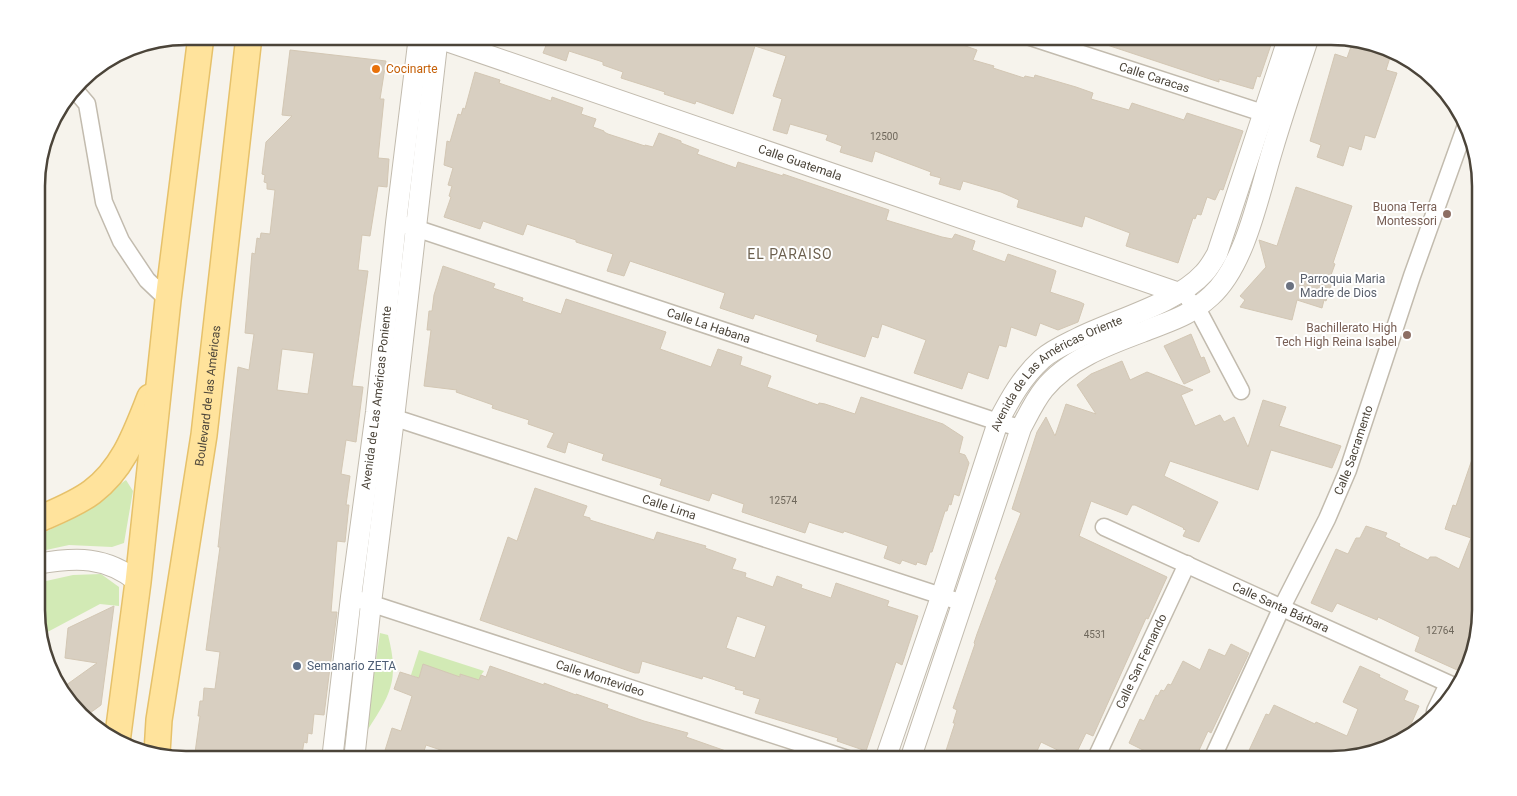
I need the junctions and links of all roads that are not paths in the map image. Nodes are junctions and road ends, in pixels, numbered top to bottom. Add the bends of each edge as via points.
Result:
1 (200, 45) edge
2 (248, 45) edge
3 (428, 45) edge
4 (428, 45) edge
5 (452, 45) edge
6 (1054, 45) edge
7 (1287, 45) edge
8 (1305, 45) edge
9 (79, 94) edge
10 (1272, 117) junction
11 (1462, 136) edge
12 (396, 223) junction
13 (416, 228) junction
14 (1179, 293) junction
15 (168, 300) junction
16 (1197, 308) junction
17 (160, 374) junction
18 (1241, 391) dead end
19 (385, 415) junction
20 (998, 422) junction
21 (1021, 428) junction
22 (45, 516) edge
23 (1104, 527) dead end
24 (45, 562) edge
25 (1187, 564) junction
26 (138, 582) junction
27 (350, 596) junction
28 (941, 597) junction
29 (371, 603) junction
30 (964, 603) junction
31 (1281, 609) junction
32 (1450, 684) edge
33 (117, 732) edge
34 (157, 748) edge
35 (333, 751) edge
36 (355, 751) edge
37 (823, 751) edge
38 (888, 751) edge
39 (913, 751) edge
40 (1100, 751) edge
41 (1216, 751) edge

1 - 15 main road
2 - 34 main road, Boulevard de las Américas via 204,435
3 - 12 street, Avenida de Las Américas Poniente
4 - 13 street, Avenida de Las Américas Poniente
5 - 14 street, Calle Guatemala
6 - 10 street, Calle Caracas
7 - 10 street, Avenida de Las Américas Oriente
8 - 10 street, Avenida de Las Américas Oriente
9 - 15 street via 87,104 104,202 120,242 147,280
10 - 14 street, Avenida de Las Américas Oriente via 1217,254 1204,274
10 - 16 street, Avenida de Las Américas Oriente via 1238,260 1224,283
11 - 31 street, Calle Sacramento via 1348,470
12 - 13 street, Calle La Habana
12 - 19 street, Avenida de Las Américas Poniente
13 - 19 street, Avenida de Las Américas Poniente
13 - 20 street, Calle La Habana
14 - 16 street
14 - 20 street, Avenida de Las Américas Oriente via 1099,328 1043,358 1023,378
15 - 17 main road
16 - 18 street
16 - 21 street, Avenida de Las Américas Oriente via 1177,320 1112,344 1060,372 1044,389
17 - 22 main road via 128,450 112,474 92,492
17 - 26 main road
19 - 27 street, Avenida de Las Américas Poniente
19 - 28 street, Calle Lima
19 - 29 street, Avenida de Las Américas Poniente
20 - 21 street, Calle La Habana
20 - 28 street, Avenida de Las Américas Oriente
21 - 30 street, Avenida de Las Américas Oriente
23 - 25 street, Calle Santa Bárbara
24 - 26 street via 89,560 116,567
25 - 31 street, Calle Santa Bárbara
25 - 40 street, Calle San Fernando
26 - 33 main road
27 - 29 street, Calle Montevideo
27 - 35 street, Avenida de Las Américas Poniente
28 - 30 street, Calle Lima
28 - 38 street, Avenida de Las Américas Oriente
29 - 36 street, Avenida de Las Américas Poniente
29 - 37 street, Calle Montevideo
30 - 39 street, Avenida de Las Américas Oriente
31 - 32 street, Calle Santa Bárbara
31 - 41 street, Calle Sacramento

